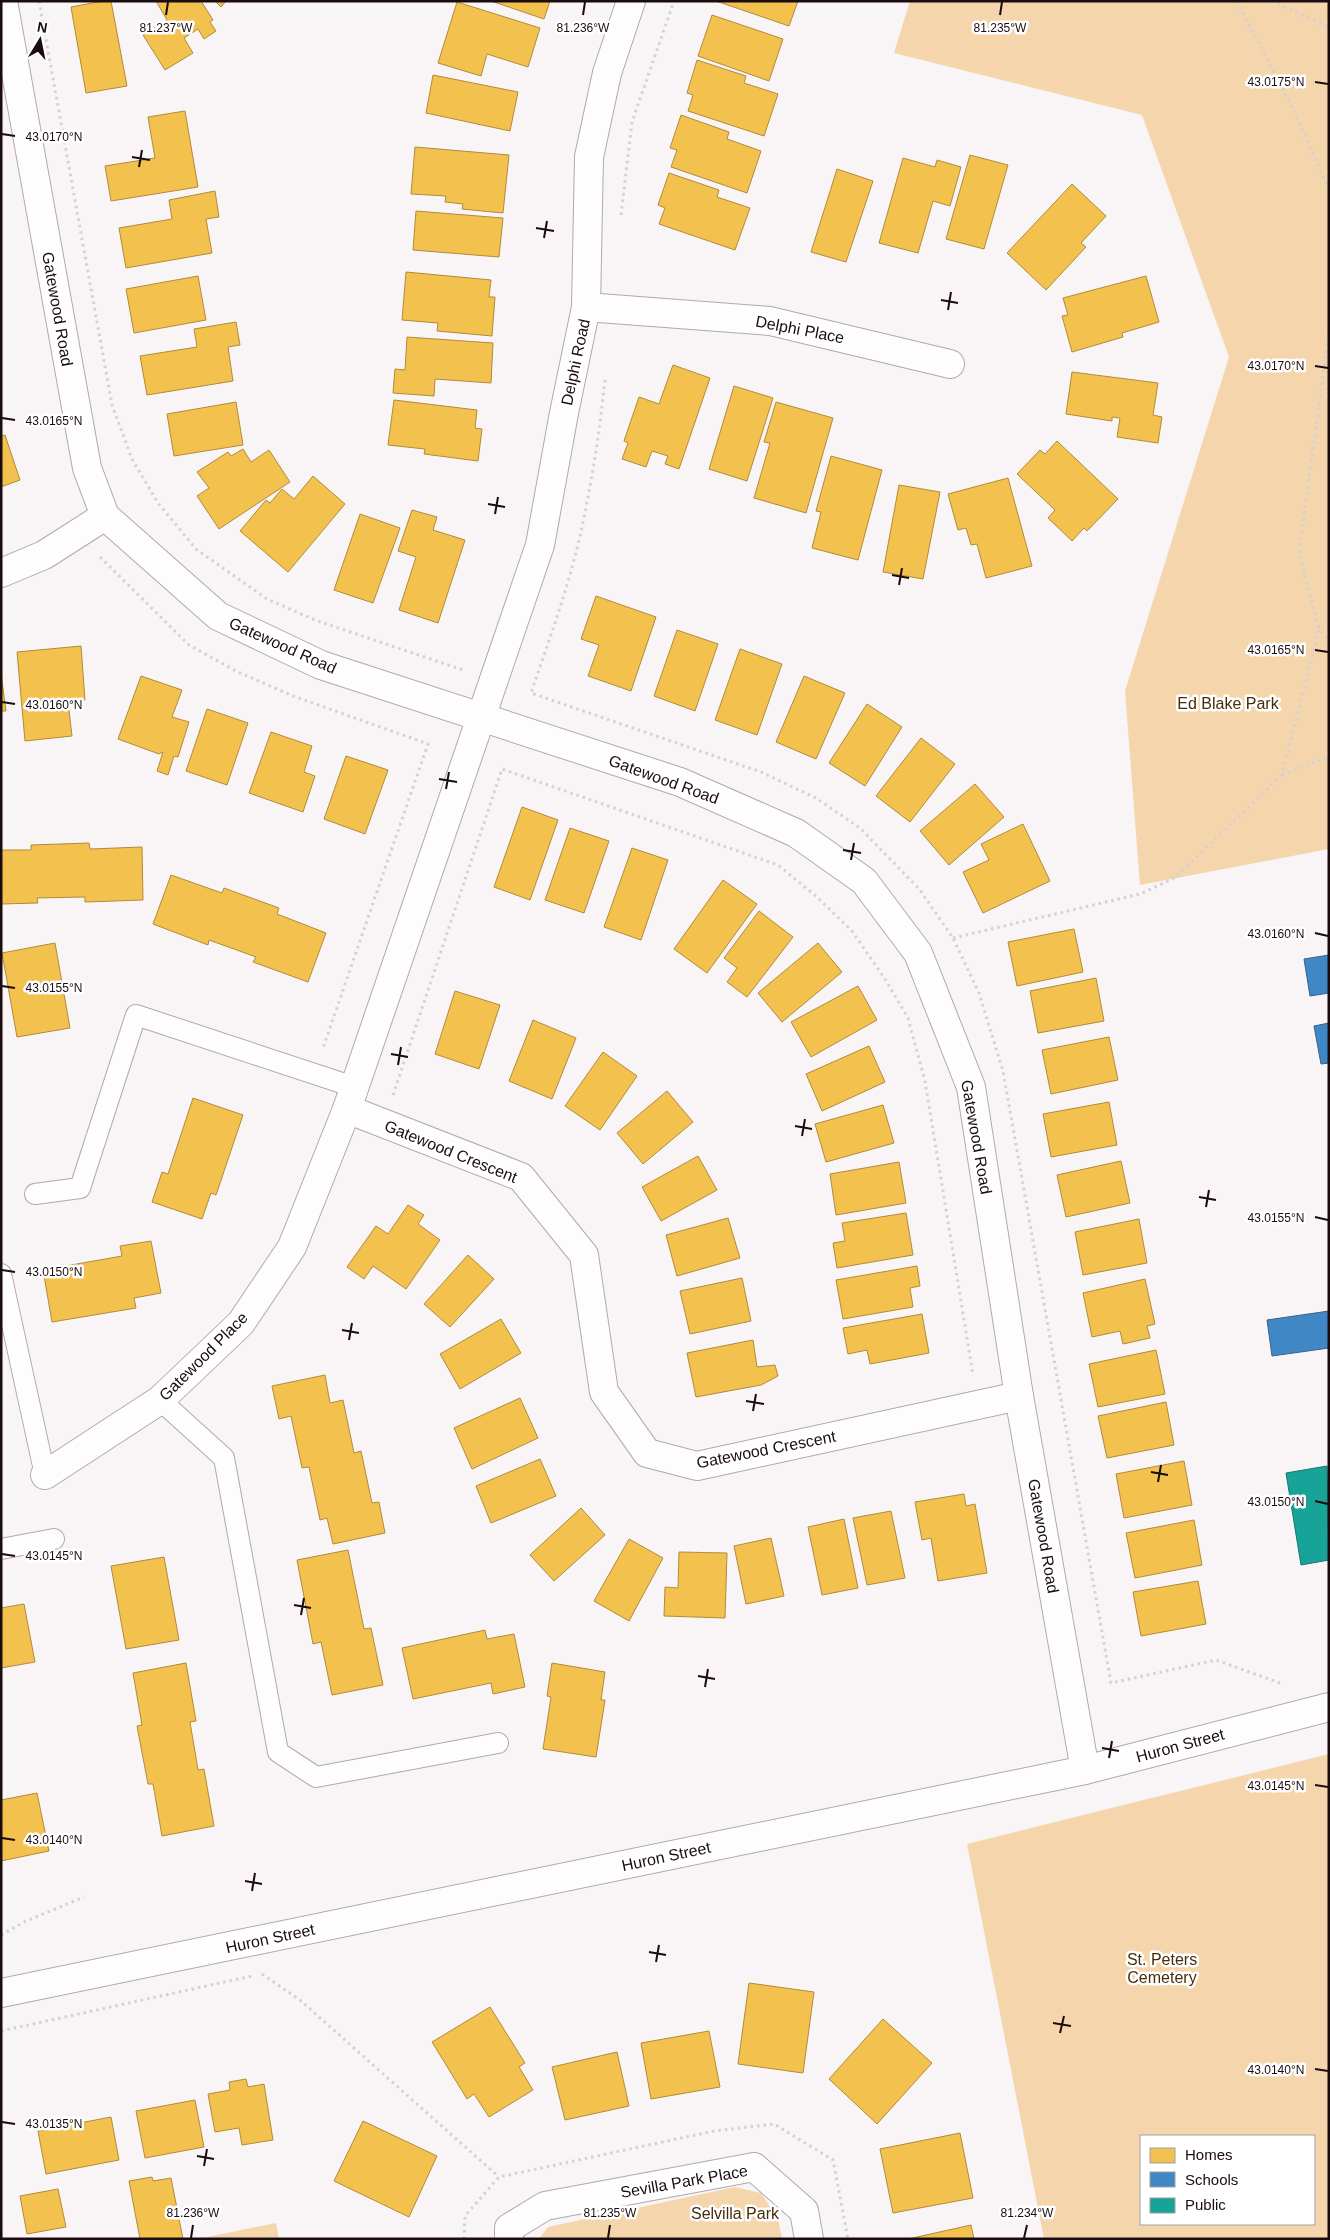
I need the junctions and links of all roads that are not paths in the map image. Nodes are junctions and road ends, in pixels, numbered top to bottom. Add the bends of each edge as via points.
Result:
1 (3, 1) edge
2 (631, 1) edge
3 (586, 308) junction
4 (950, 364) dead end
5 (105, 516) junction
6 (1, 573) edge
7 (482, 717) junction
8 (350, 1098) junction
9 (34, 1194) dead end
10 (1, 1274) edge
11 (8, 1346) edge
12 (1019, 1396) junction
13 (160, 1400) junction
14 (44, 1476) joint
15 (54, 1539) dead end
16 (1, 1548) edge
17 (1329, 1707) edge
18 (498, 1743) dead end
19 (1085, 1770) junction
20 (1, 1993) edge
21 (509, 2239) edge
22 (809, 2239) edge

1 - 5 street, Gatewood Road via 87,468
2 - 3 street, Delphi Road via 607,73 589,158
3 - 4 street, Delphi Place via 770,321
3 - 7 street, Delphi Road via 540,545
5 - 6 street via 44,555
5 - 7 street, Gatewood Road via 218,616 321,665
7 - 8 street
7 - 12 street, Gatewood Road via 680,782 796,833 864,881 918,953 971,1087
8 - 9 lane via 136,1015 80,1188
8 - 12 street, Gatewood Crescent via 521,1177 584,1255 604,1392 647,1453 697,1466
8 - 13 street, Gatewood Place via 292,1247 240,1323
10 - 11 lane
11 - 14 lane
12 - 19 street, Gatewood Road
13 - 14 street, Gatewood Place
13 - 18 lane via 224,1458 278,1752 316,1777
15 - 16 lane
17 - 19 street, Huron Street
19 - 20 street, Huron Street
21 - 22 street, Sevilla Park Place via 509,2228 545,2206 754,2167 804,2211

